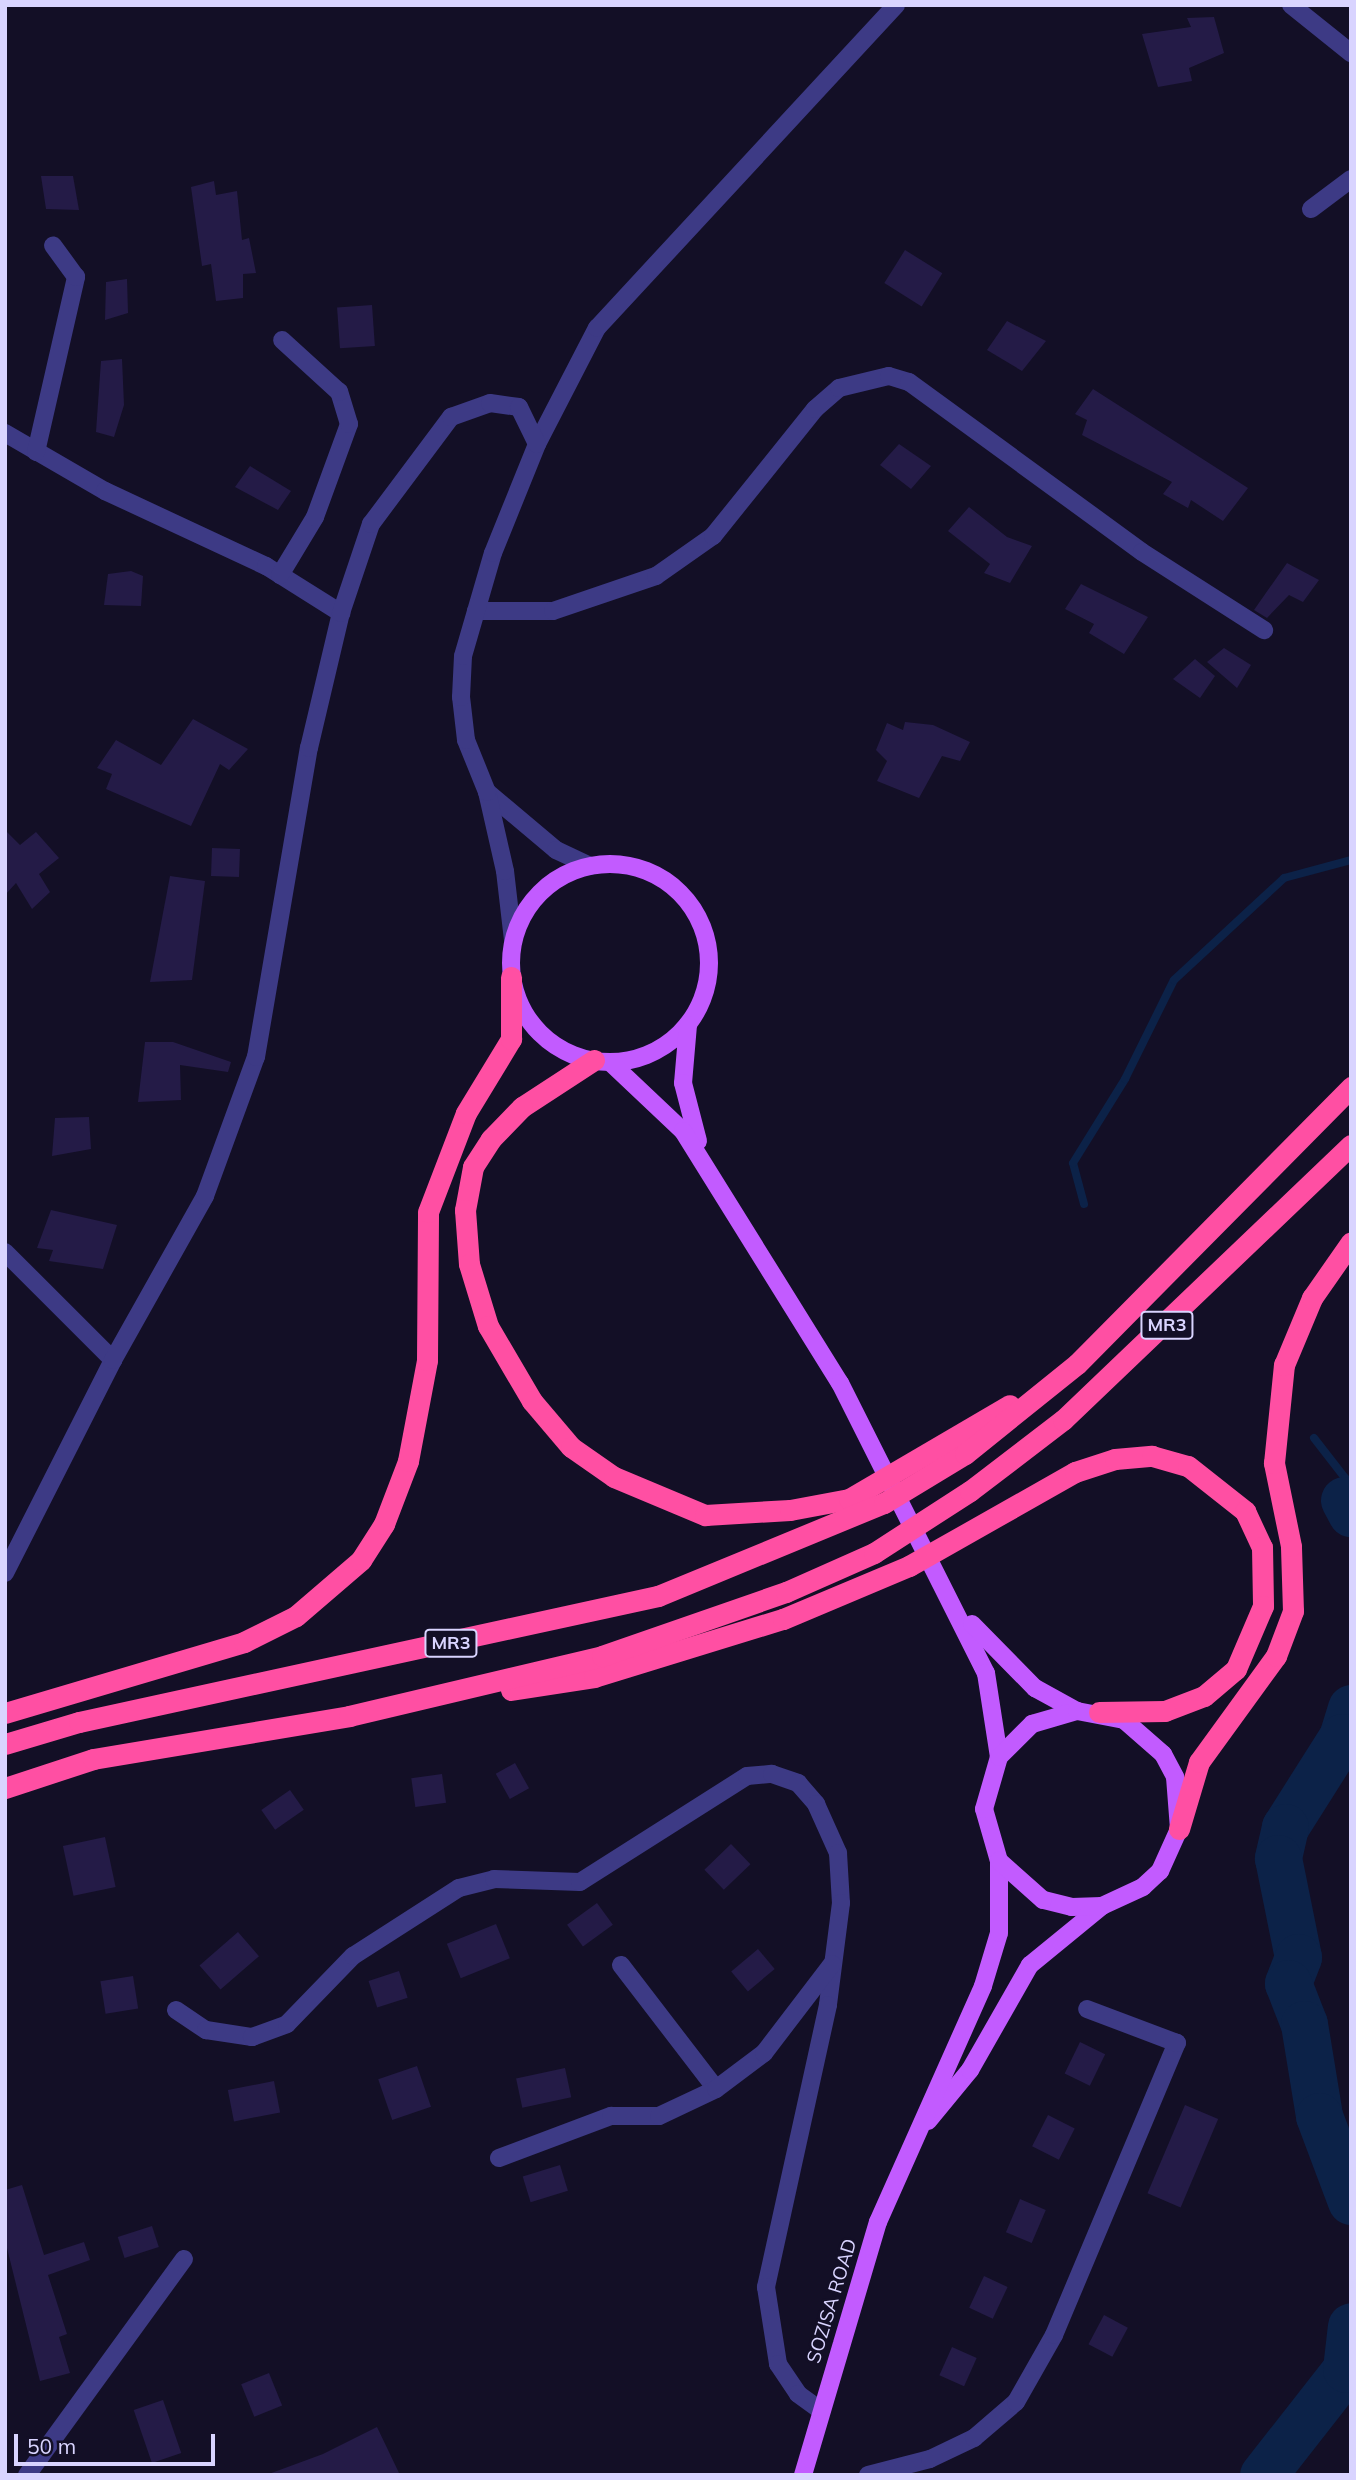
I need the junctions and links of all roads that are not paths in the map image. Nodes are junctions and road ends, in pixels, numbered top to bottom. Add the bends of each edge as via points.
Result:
1 (896, 5) edge
2 (1291, 5) edge
3 (1351, 53) edge
4 (1351, 179) edge
5 (1311, 209) dead end
6 (53, 246) dead end
7 (282, 340) dead end
8 (5, 433) edge
9 (537, 444) junction
10 (36, 452) junction
11 (280, 575) junction
12 (476, 611) junction
13 (341, 612) junction
14 (1264, 630) dead end
15 (487, 792) junction
16 (591, 866) junction
17 (513, 940) junction
18 (511, 977) junction
19 (688, 1025) junction
20 (603, 1061) junction
21 (1351, 1087) edge
22 (1351, 1145) edge
23 (717, 1182) junction
24 (1351, 1242) edge
25 (5, 1252) edge
26 (113, 1360) junction
27 (1077, 1364) junction
28 (5, 1573) edge
29 (954, 1602) junction
30 (1077, 1711) junction
31 (1099, 1712) junction
32 (5, 1713) edge
33 (349, 1716) junction
34 (5, 1744) edge
35 (999, 1757) junction
36 (5, 1788) edge
37 (1179, 1829) junction
38 (999, 1861) junction
39 (1102, 1906) junction
40 (833, 1964) junction
41 (621, 1965) dead end
42 (1087, 2009) dead end
43 (176, 2010) dead end
44 (716, 2089) junction
45 (910, 2142) junction
46 (499, 2158) dead end
47 (184, 2259) dead end
48 (821, 2411) junction
49 (27, 2475) edge
50 (803, 2475) edge
51 (868, 2475) edge

1 - 9 street via 597,328
2 - 3 street
4 - 5 street
6 - 10 street via 76,277
7 - 11 street via 339,391 349,424 315,517
8 - 10 street
9 - 12 street
9 - 13 street via 519,407 490,404 451,417 371,524
10 - 11 street
11 - 13 street
12 - 14 street via 525,615 581,605 688,558 815,409 839,388 888,376 909,382 1131,544
12 - 15 street via 463,656 461,697 466,740
13 - 26 street via 309,748 256,1057 205,1196
15 - 16 street via 556,850
15 - 17 street
16 - 17 main road via 556,878 536,895
16 - 19 main road via 630,865 654,873 692,906 709,954 705,991
17 - 18 main road
18 - 20 main road via 522,1009 542,1036
18 - 32 highway via 511,1038 466,1113 428,1212 427,1360 408,1461 384,1524 361,1560 296,1616 243,1642
19 - 20 main road via 654,1052
19 - 23 main road via 683,1083 692,1127
20 - 23 main road via 683,1130
20 - 27 highway via 522,1107 473,1167 465,1210 469,1264 506,1362 572,1447 660,1501 705,1515 849,1499
21 - 27 highway, MR3
22 - 33 highway, MR3 via 1119,1371 971,1491 874,1553 786,1592 602,1656
23 - 29 main road via 840,1384
24 - 37 highway via 1312,1298 1284,1365 1273,1463 1291,1546 1293,1611 1276,1656 1199,1762
25 - 26 street
26 - 28 street
27 - 34 highway, MR3 via 965,1454 884,1503 657,1596 118,1713
29 - 30 main road via 998,1657
29 - 35 main road via 986,1673
30 - 31 main road
30 - 35 main road via 1032,1724
31 - 33 highway via 1165,1711 1204,1696 1236,1669 1254,1639 1266,1577 1262,1547 1245,1511 1188,1466 1152,1456 1115,1459 1030,1493 909,1566 783,1619 594,1677
31 - 37 main road via 1124,1720 1163,1754 1175,1777
33 - 36 highway, MR3 via 93,1759
35 - 38 main road via 984,1809
37 - 39 main road via 1160,1871 1134,1893
38 - 39 main road via 1043,1900
38 - 45 main road via 999,1933 983,1986
39 - 45 main road via 1030,1965 970,2070
40 - 43 street via 841,1903 838,1853 816,1804 798,1783 772,1774 747,1776 598,1875 555,1886 494,1879 459,1888 353,1956 287,2024 234,2039 206,2030
40 - 44 street via 764,2053
40 - 48 street via 766,2287 778,2364 798,2394
41 - 44 street
42 - 51 street via 1177,2043 1054,2335 1016,2402 974,2438 930,2459
44 - 46 street via 659,2116 611,2116
45 - 48 main road, SOZISA ROAD via 878,2222
47 - 49 street
48 - 50 main road, SOZISA ROAD

